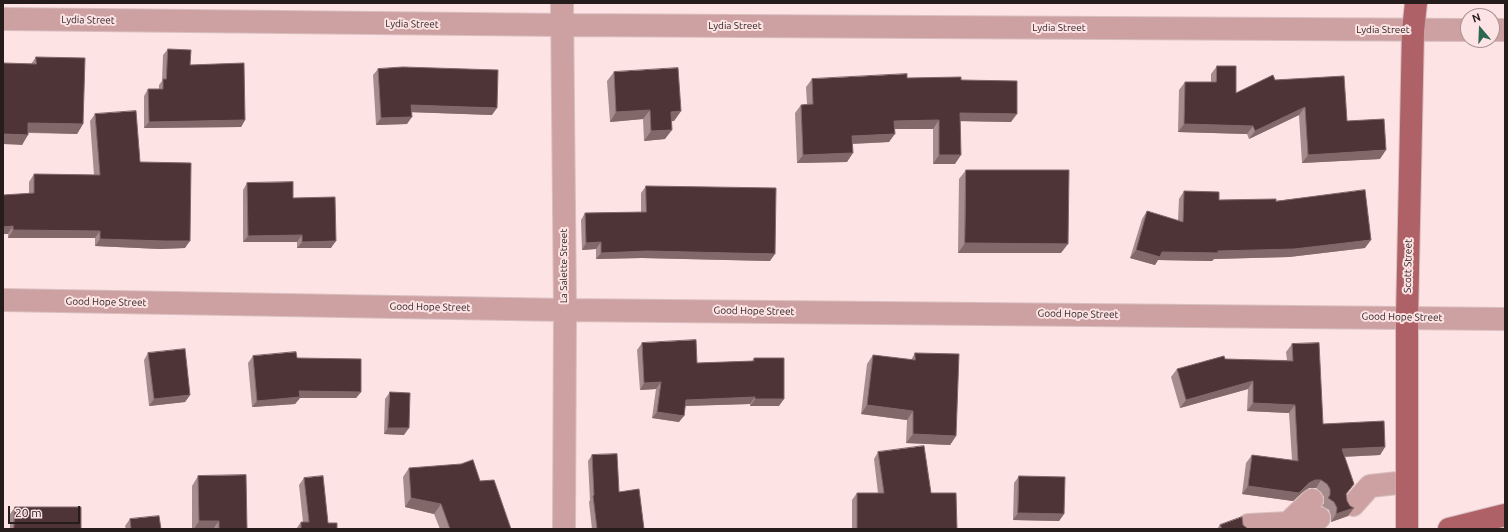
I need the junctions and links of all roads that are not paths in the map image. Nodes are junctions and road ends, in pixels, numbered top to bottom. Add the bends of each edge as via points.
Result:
1 (562, 3) edge
2 (1416, 3) edge
3 (3, 19) edge
4 (562, 25) junction
5 (1460, 30) edge
6 (1413, 31) junction
7 (3, 300) edge
8 (565, 310) junction
9 (1406, 317) junction
10 (1505, 319) edge
11 (1407, 482) junction
12 (1349, 496) edge
13 (1316, 509) dead end
14 (1505, 515) edge
15 (1249, 525) dead end
16 (1285, 527) edge
17 (564, 529) edge
18 (1407, 529) edge
19 (1448, 529) edge

1 - 4 street, La Salette Street
2 - 6 main road, Scott Street
3 - 4 street, Lydia Street
4 - 6 street, Lydia Street
4 - 8 street, La Salette Street
5 - 6 street, Lydia Street
6 - 9 main road, Scott Street
7 - 8 street, Good Hope Street
8 - 9 street, Good Hope Street
8 - 17 street, La Salette Street
9 - 10 street, Good Hope Street
9 - 11 main road, Scott Street
11 - 12 street via 1370,486
11 - 18 main road, Scott Street
13 - 16 street
14 - 19 main road
15 - 16 street

